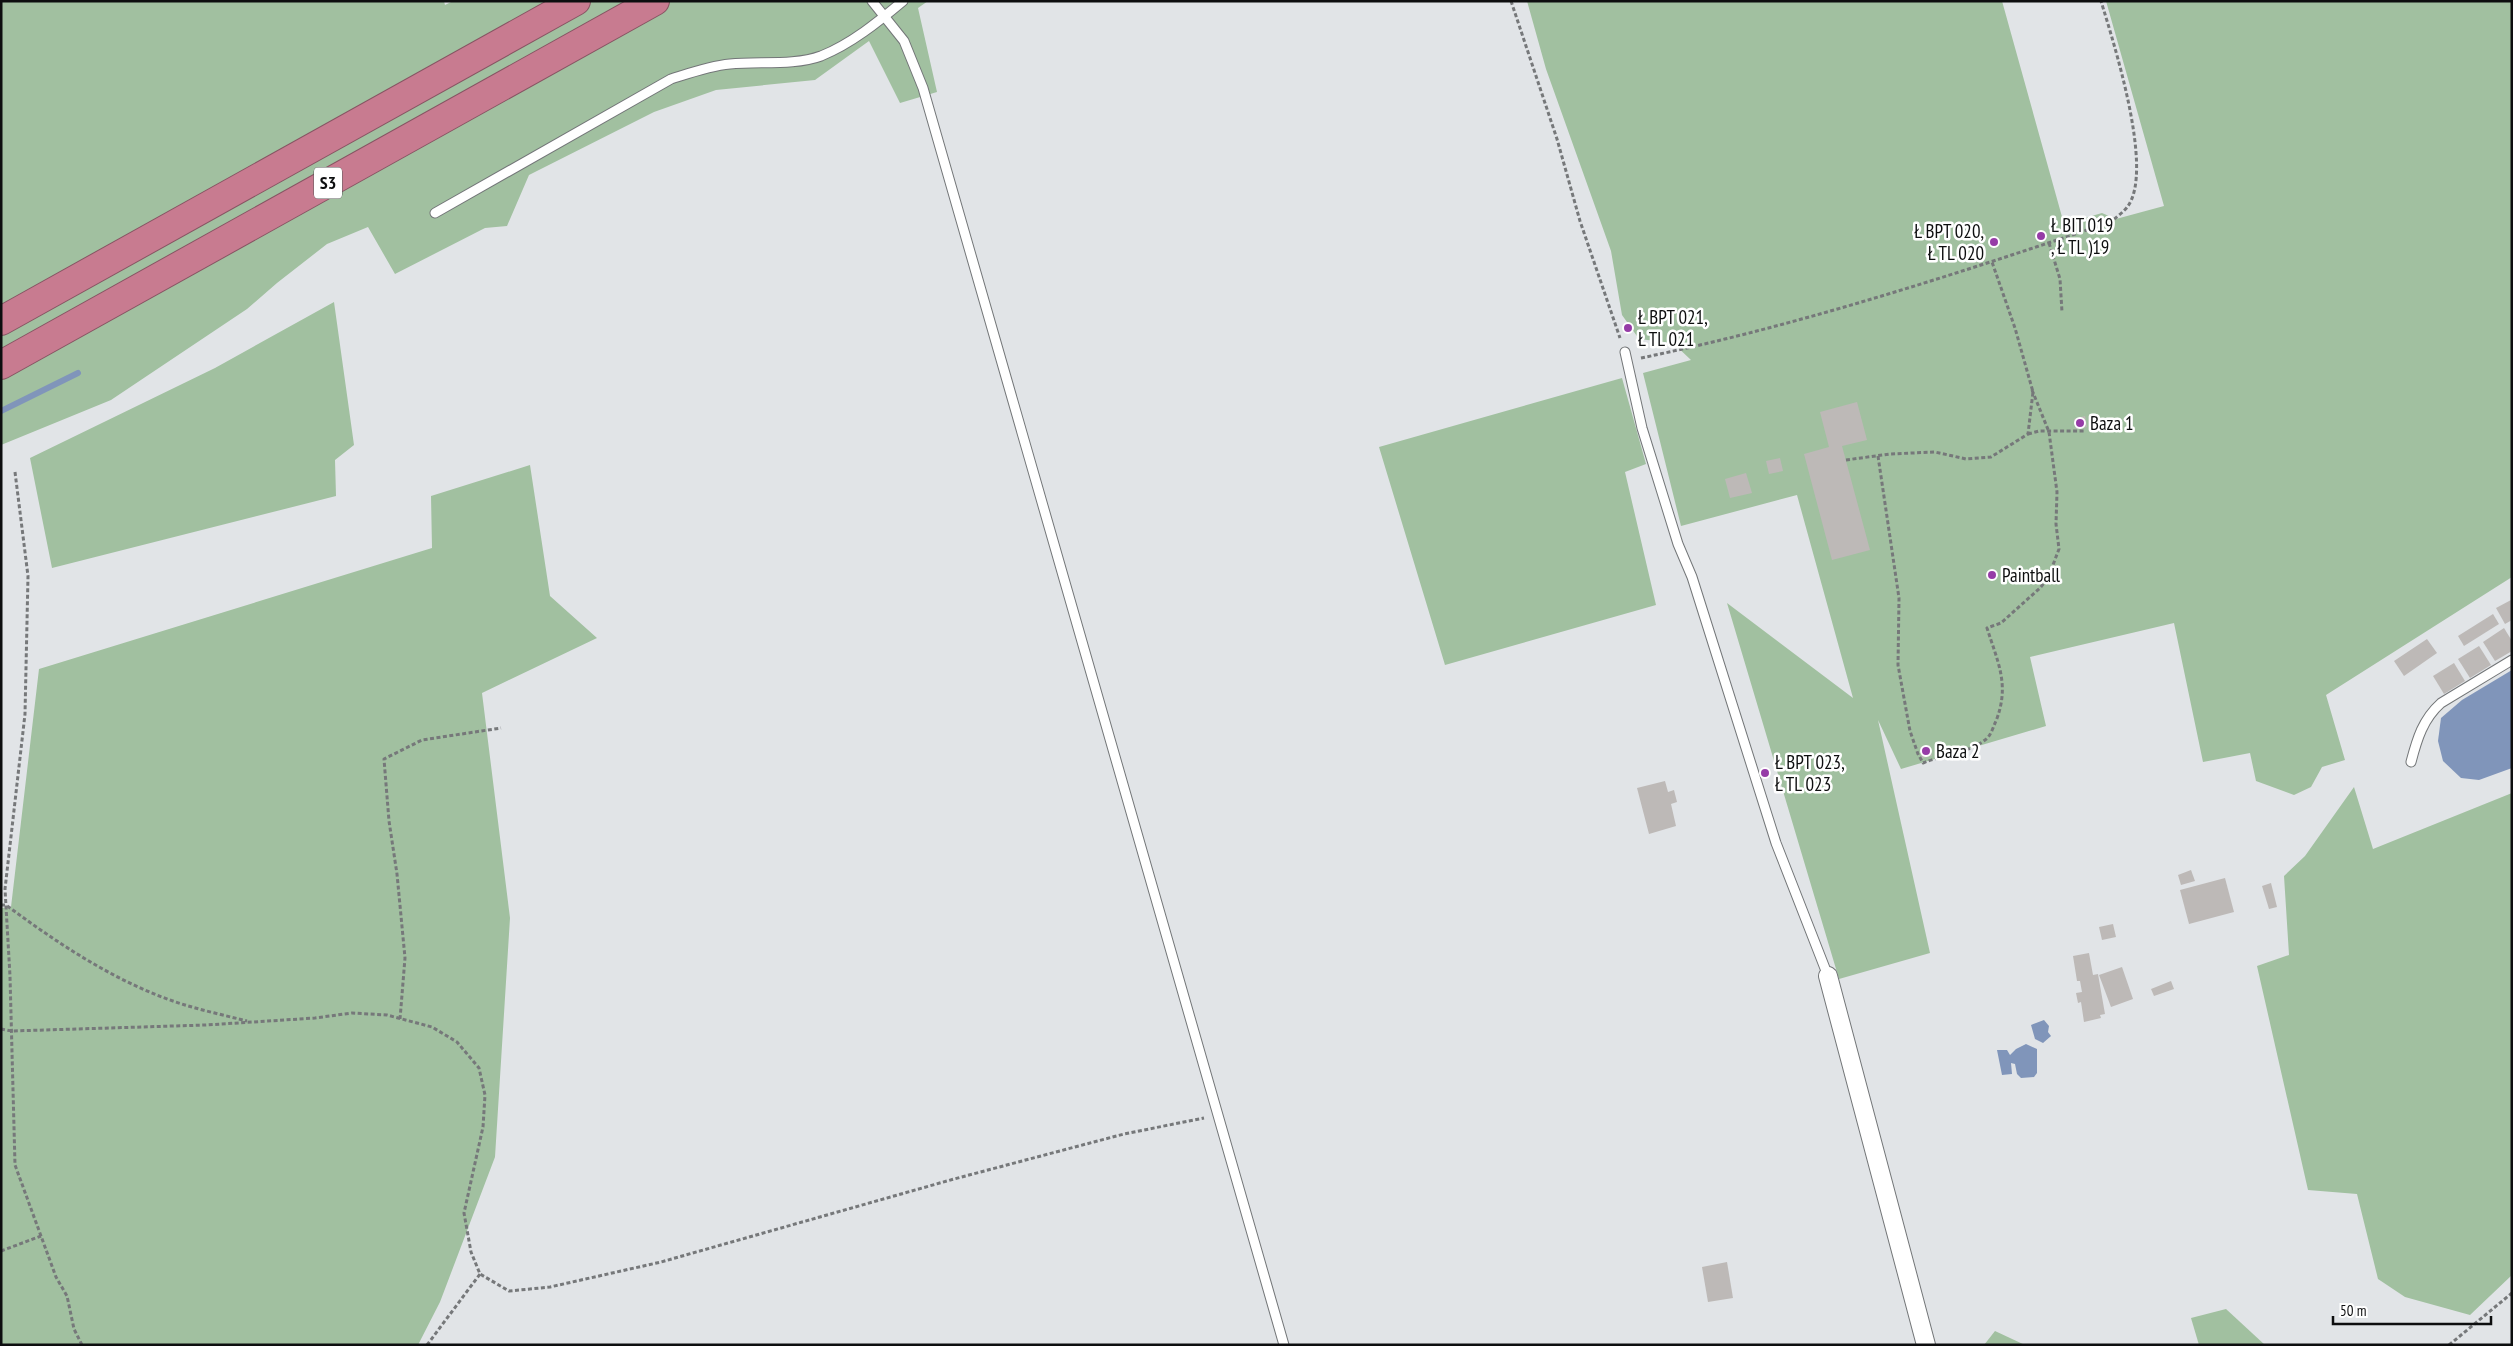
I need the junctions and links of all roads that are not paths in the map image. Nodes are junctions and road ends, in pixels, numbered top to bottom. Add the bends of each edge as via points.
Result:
1 (576, 1) edge
2 (655, 1) edge
3 (872, 1) edge
4 (903, 1) edge
5 (884, 16) junction
6 (435, 213) dead end
7 (1, 321) edge
8 (1626, 356) road end
9 (1, 365) edge
10 (2512, 660) edge
11 (2411, 762) dead end
12 (1828, 976) joint
13 (1284, 1345) edge
14 (1926, 1345) edge

1 - 7 highway, S3
2 - 9 highway, S3
3 - 5 lane
4 - 5 lane
5 - 6 lane via 843,45 819,56 794,61 728,64 671,79
5 - 13 lane via 904,41 923,88
8 - 12 lane via 1642,428 1678,544 1692,577 1776,843
10 - 11 lane via 2432,712 2423,726
12 - 14 street

